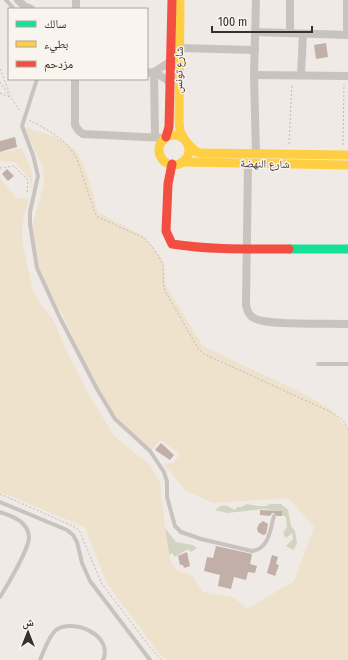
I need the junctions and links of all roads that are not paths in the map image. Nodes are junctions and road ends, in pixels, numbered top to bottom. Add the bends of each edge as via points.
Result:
1 (6, 0) edge
2 (18, 0) edge
3 (172, 0) edge
4 (180, 0) edge
5 (256, 0) edge
6 (290, 0) edge
7 (347, 0) edge
8 (13, 8) edge
9 (29, 8) edge
10 (255, 32) junction
11 (290, 33) junction
12 (302, 34) junction
13 (348, 35) edge
14 (180, 48) junction
15 (254, 50) junction
16 (171, 61) junction
17 (150, 72) edge
18 (254, 75) junction
19 (301, 75) junction
20 (346, 76) edge
21 (37, 80) edge
22 (76, 80) edge
23 (170, 82) junction
24 (155, 138) junction
25 (165, 138) junction
26 (185, 141) junction
27 (256, 154) junction
28 (345, 155) edge
29 (182, 162) junction
30 (248, 163) junction
31 (172, 164) junction
32 (346, 166) edge
33 (247, 248) junction
34 (348, 249) edge
35 (348, 324) edge
36 (318, 364) dead end
37 (348, 364) edge
38 (0, 502) edge
39 (0, 512) edge
40 (274, 516) dead end
41 (1, 592) edge
42 (0, 597) edge
43 (40, 660) edge
44 (103, 660) edge
45 (150, 660) edge

1 - 8 lane
2 - 9 street
3 - 16 street, شارع تونس
4 - 14 street, شارع تونس
5 - 10 street
6 - 11 street
7 - 13 street
10 - 11 street
10 - 15 street
11 - 12 street
12 - 13 street
12 - 19 street
14 - 15 street
14 - 26 street, شارع تونس via 179,122
15 - 18 street
16 - 17 street
16 - 23 street, شارع تونس
17 - 23 street
17 - 24 street
18 - 19 street
18 - 27 street
19 - 20 street
21 - 40 lane via 22,126 38,176 30,212 37,268 58,316 97,389 116,419 150,451 164,472 175,526 181,532 252,551 264,546
22 - 24 street via 75,125 83,134
23 - 25 street, شارع تونس via 169,127
24 - 25 street
25 - 26 street via 177,136
25 - 31 street via 159,147 159,154 163,160
26 - 27 street, شارع النهضة via 200,153
26 - 29 street via 188,153
27 - 28 street, شارع النهضة
29 - 30 street, شارع النهضة
29 - 31 street
30 - 32 street, شارع النهضة
30 - 33 street
31 - 33 street via 168,184 166,231 172,244
33 - 34 street
33 - 35 street via 246,305 253,318 275,323
36 - 37 lane
38 - 45 lane via 67,530 73,535 90,582
39 - 41 lane via 24,524 29,534 21,558
41 - 42 lane
43 - 44 lane via 52,634 61,628 71,626 98,636 104,643

